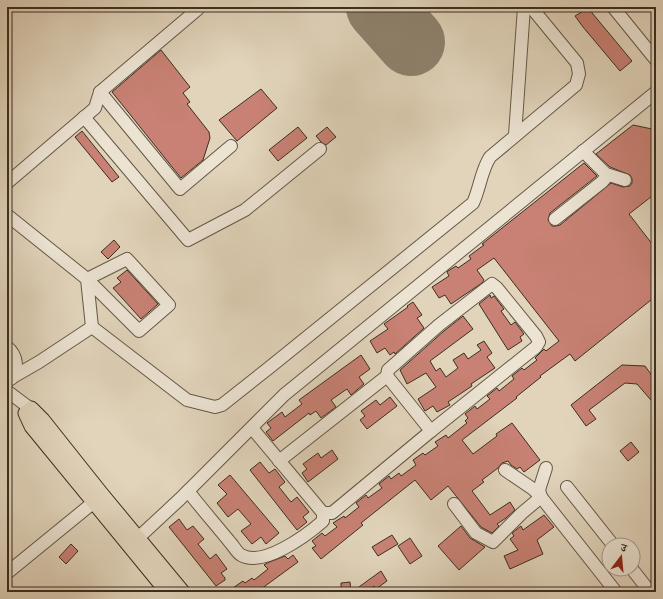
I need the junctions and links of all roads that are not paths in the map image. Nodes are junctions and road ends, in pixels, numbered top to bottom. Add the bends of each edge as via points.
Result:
1 (524, 7) edge
2 (531, 7) edge
3 (613, 7) edge
4 (198, 9) dead end
5 (656, 60) edge
6 (100, 92) junction
7 (656, 92) edge
8 (656, 96) edge
9 (643, 102) junction
10 (84, 117) junction
11 (515, 135) junction
12 (231, 146) dead end
13 (320, 149) dead end
14 (583, 151) junction
15 (608, 175) junction
16 (625, 180) dead end
17 (7, 183) edge
18 (7, 215) edge
19 (555, 219) dead end
20 (87, 279) junction
21 (92, 327) junction
22 (7, 348) edge
23 (387, 376) junction
24 (10, 380) edge
25 (7, 391) edge
26 (7, 396) edge
27 (29, 411) junction
28 (252, 428) junction
29 (431, 431) junction
30 (279, 461) junction
31 (546, 468) dead end
32 (505, 470) dead end
33 (567, 487) dead end
34 (188, 491) junction
35 (541, 498) junction
36 (94, 502) junction
37 (454, 504) dead end
38 (323, 513) junction
39 (607, 537) edge
40 (138, 538) junction
41 (7, 573) edge
42 (638, 577) edge
43 (168, 592) edge
44 (182, 592) edge
45 (616, 592) edge
46 (650, 592) edge

1 - 11 street
2 - 11 street via 577,63 579,74 576,85
3 - 5 street
4 - 6 street
6 - 10 street via 95,108
6 - 12 street via 180,189
7 - 9 street
8 - 9 street
9 - 14 street
10 - 13 street via 188,240 246,210
10 - 17 street
11 - 21 street via 490,157 484,166 473,203 222,405 215,407 187,400
14 - 15 street
14 - 28 street via 284,396
15 - 16 street
15 - 19 street
18 - 20 street
20 - 20 street via 139,332 169,305 127,260
20 - 21 street
21 - 24 street
22 - 24 street via 16,360 15,372
23 - 29 street
23 - 29 street via 388,370 439,325 492,284 536,336 539,342 536,347
23 - 30 street
25 - 27 street
26 - 27 street
27 - 36 main road via 32,426
27 - 40 main road via 42,420
28 - 30 street
28 - 34 street
29 - 38 street via 332,513
30 - 38 street
31 - 35 street via 538,490
32 - 35 street via 533,489
33 - 39 street
34 - 38 street via 241,555 256,558 291,545 323,521
34 - 40 street
35 - 37 street via 493,542 476,533
35 - 45 street
36 - 41 street
36 - 43 main road
40 - 44 main road
42 - 46 street

